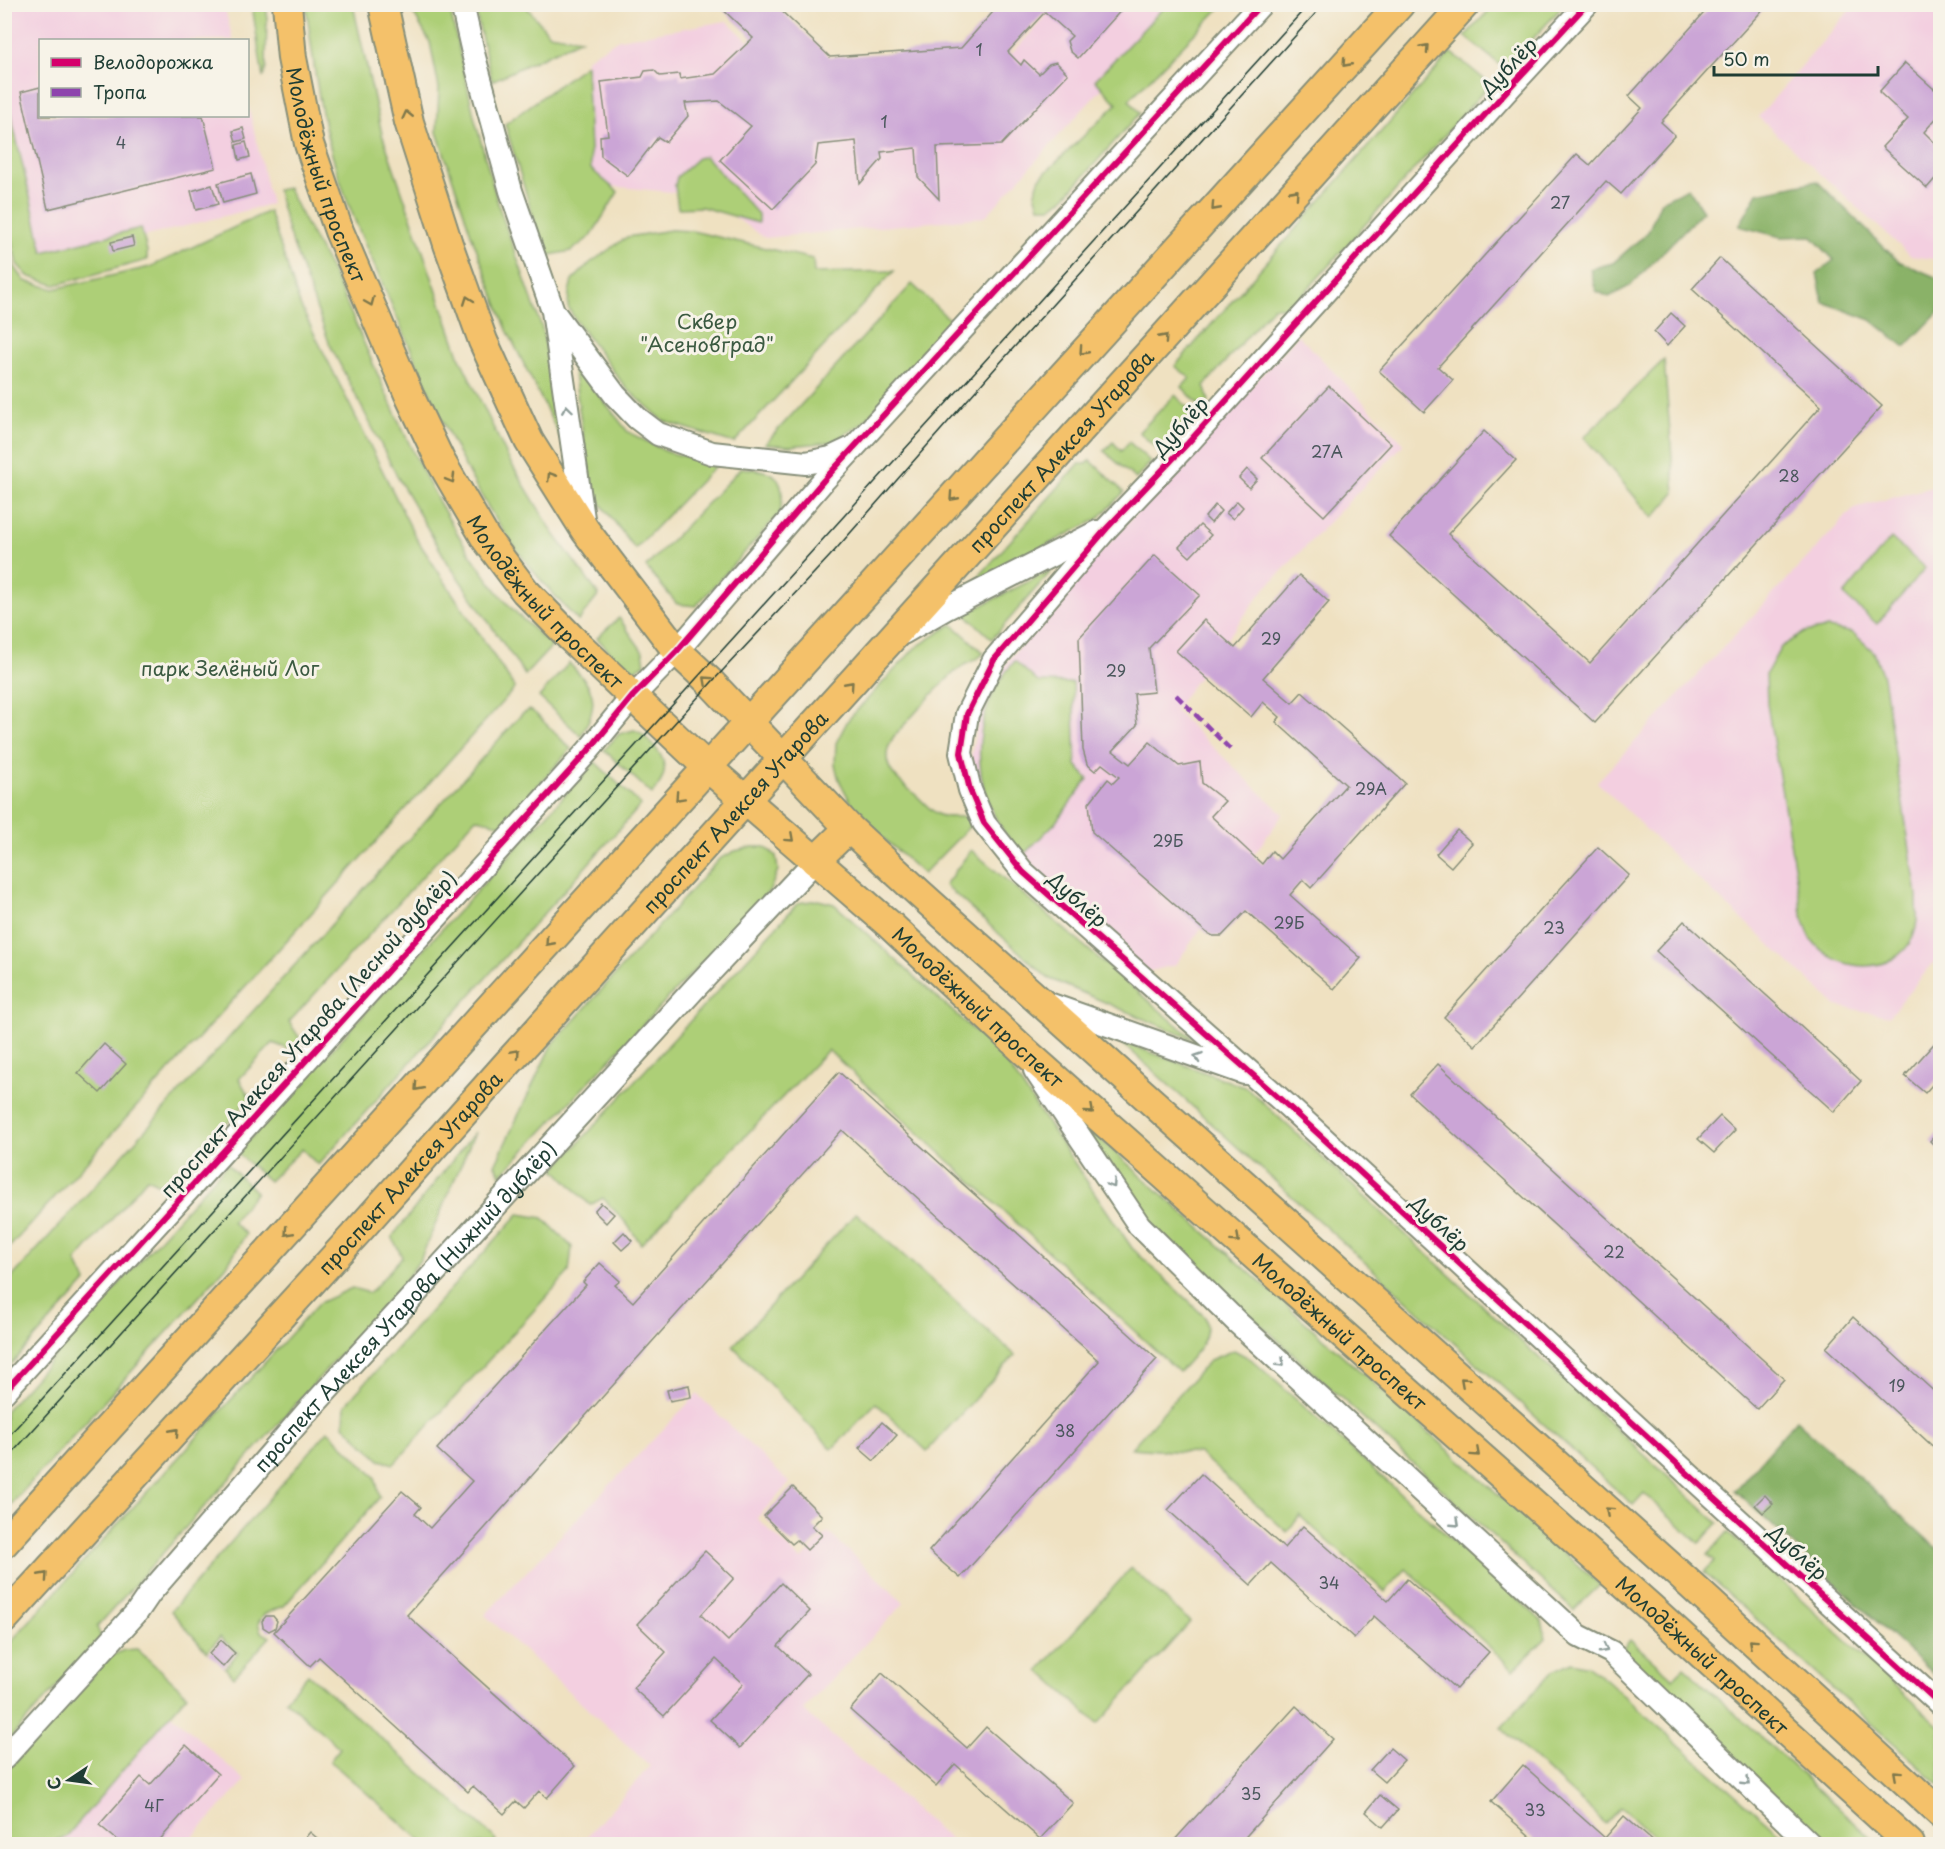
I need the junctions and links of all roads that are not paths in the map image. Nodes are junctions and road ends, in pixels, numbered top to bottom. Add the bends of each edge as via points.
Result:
1 (287, 4) edge
2 (382, 4) edge
3 (462, 4) edge
4 (1261, 4) edge
5 (1400, 4) edge
6 (1465, 4) edge
7 (1587, 4) edge
8 (553, 311) junction
9 (854, 447) junction
10 (1107, 528) junction
11 (585, 530) junction
12 (886, 643) junction
13 (677, 651) junction
14 (633, 696) junction
15 (747, 723) junction
16 (783, 760) junction
17 (707, 767) junction
18 (746, 799) junction
19 (849, 828) junction
20 (815, 861) junction
21 (1041, 1002) junction
22 (1021, 1048) junction
23 (1254, 1076) junction
24 (4, 1392) edge
25 (4, 1544) edge
26 (4, 1619) edge
27 (1941, 1704) edge
28 (4, 1758) edge
29 (1941, 1813) edge
30 (1810, 1845) edge
31 (1910, 1845) edge

1 -> 14 main road, Молодёжный проспект via 292,57 309,144 339,231 440,460 486,539 525,591
11 -> 2 main road via 529,441 483,341 409,122
3 - 8 street via 511,191
4 - 9 street, проспект Алексея Угарова (Лесной дублёр)
5 -> 15 main road
12 -> 6 main road, проспект Алексея Угарова
7 - 10 street, Дублёр
8 - 9 street via 615,394 658,434 712,453 806,463 831,458
11 -> 8 street
9 - 13 street, проспект Алексея Угарова (Лесной дублёр)
10 - 12 street
10 - 23 street, Дублёр via 994,660 967,714 961,753 970,790 984,823 1023,872
11 - 13 main road
16 -> 12 main road, проспект Алексея Угарова
13 - 14 street, проспект Алексея Угарова (Лесной дублёр)
15 -> 13 main road
14 - 17 main road, Молодёжный проспект
14 - 24 street, проспект Алексея Угарова (Лесной дублёр)
15 - 16 main road
15 - 17 main road
16 - 18 main road, проспект Алексея Угарова
16 - 19 main road
17 - 18 main road, Молодёжный проспект
17 -> 25 main road
18 -> 20 main road, Молодёжный проспект
26 -> 18 main road, проспект Алексея Угарова
19 - 20 main road
19 - 21 main road
20 - 22 main road, Молодёжный проспект via 890,925
20 - 28 street, проспект Алексея Угарова (Нижний дублёр) via 307,1412 137,1612
23 -> 21 street
29 -> 21 main road
22 -> 30 street via 1139,1225 1238,1323 1579,1636 1611,1652
22 -> 31 main road, Молодёжный проспект via 1651,1608
23 - 27 street, Дублёр

